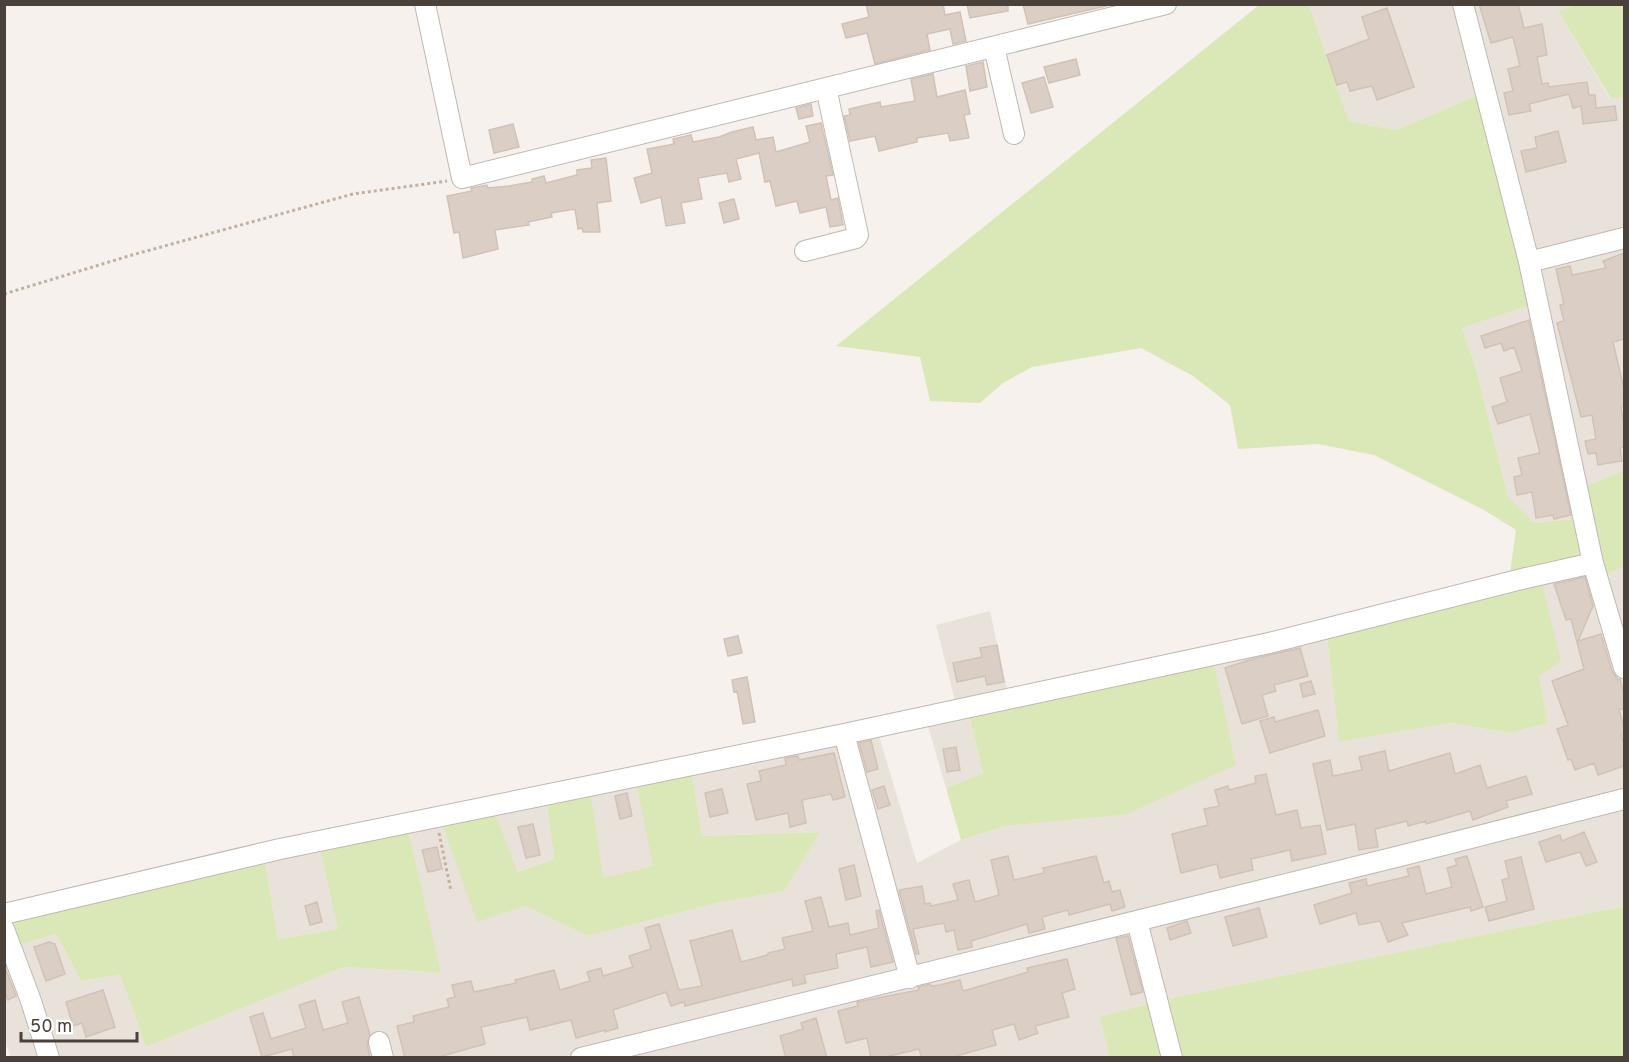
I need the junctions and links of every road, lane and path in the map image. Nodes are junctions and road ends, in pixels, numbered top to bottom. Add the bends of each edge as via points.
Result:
1 (425, 4) edge
2 (1166, 4) edge
3 (1463, 4) edge
4 (994, 47) junction
5 (826, 88) junction
6 (1014, 134) dead end
7 (462, 178) junction
8 (1624, 238) edge
9 (805, 250) dead end
10 (1528, 262) junction
11 (4, 294) edge
12 (1593, 563) junction
13 (1624, 668) edge
14 (844, 734) junction
15 (1624, 799) edge
16 (436, 817) junction
17 (451, 891) dead end
18 (4, 914) edge
19 (1137, 921) junction
20 (4, 929) edge
21 (910, 978) junction
22 (49, 1058) edge
23 (581, 1058) edge
24 (1172, 1058) edge

1 - 7 street
2 - 4 street
3 - 10 street
4 - 5 street
4 - 6 street
5 - 7 street
5 - 9 street via 858,235
7 - 11 path via 353,194
8 - 10 street
10 - 12 street
12 - 13 street
12 - 14 street via 1269,643
14 - 16 street
14 - 21 street
15 - 19 street
16 - 17 path
16 - 18 street
19 - 21 street
19 - 24 street
20 - 22 street
21 - 23 street

